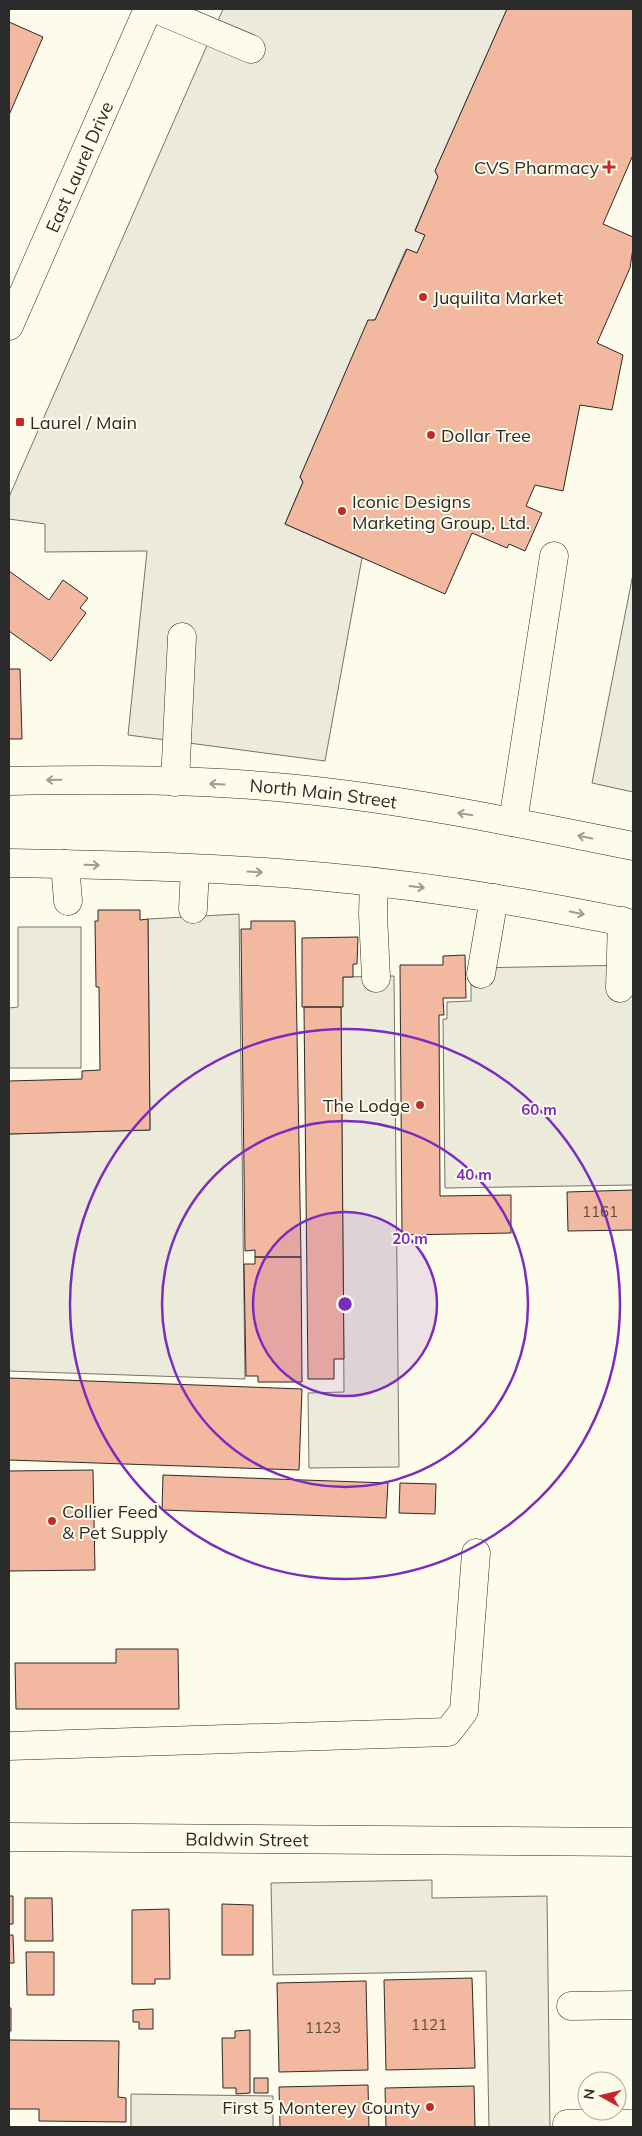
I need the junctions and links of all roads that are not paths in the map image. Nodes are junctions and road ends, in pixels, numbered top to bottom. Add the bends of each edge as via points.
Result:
1 (148, 9) edge
2 (156, 9) edge
3 (251, 48) dead end
4 (9, 326) edge
5 (554, 556) dead end
6 (182, 637) dead end
7 (9, 780) edge
8 (175, 782) junction
9 (513, 822) junction
10 (633, 846) edge
11 (9, 863) edge
12 (65, 864) junction
13 (195, 869) junction
14 (374, 882) junction
15 (494, 898) junction
16 (68, 901) dead end
17 (193, 909) dead end
18 (627, 922) edge
19 (481, 974) dead end
20 (376, 978) dead end
21 (620, 988) dead end
22 (476, 1553) dead end
23 (9, 1746) edge
24 (630, 1836) edge
25 (9, 1837) edge
26 (633, 2005) edge
27 (571, 2006) dead end
28 (567, 2124) dead end
29 (633, 2124) edge

1 - 4 main road, East Laurel Drive
2 - 3 main road
5 - 9 main road
6 - 8 main road
8 -> 7 main road, North Main Street
9 -> 8 main road, North Main Street via 344,794
10 -> 9 main road, North Main Street
11 - 12 main road
12 -> 13 main road
12 - 16 main road
13 -> 14 main road
13 - 17 main road
14 -> 15 main road
14 - 20 main road
15 -> 18 main road
15 - 19 main road
18 - 21 main road
22 - 23 main road via 464,1711 448,1732
24 - 25 main road, Baldwin Street via 484,1842
26 - 27 main road
28 - 29 main road

